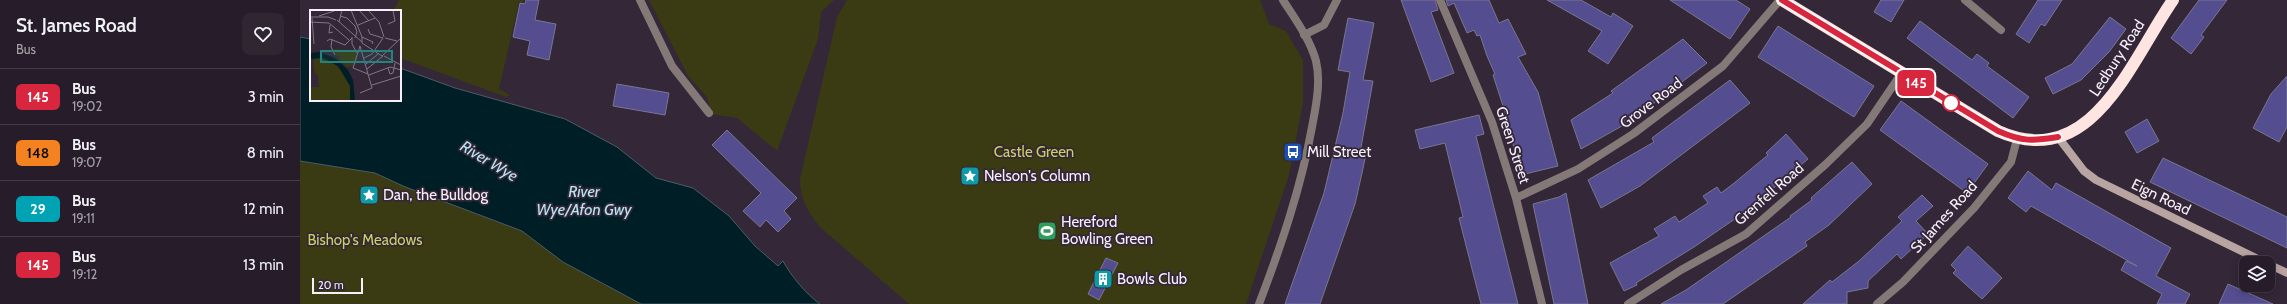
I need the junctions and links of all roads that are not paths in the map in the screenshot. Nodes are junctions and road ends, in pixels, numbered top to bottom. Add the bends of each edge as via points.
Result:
1 (640, 0) edge
2 (1283, 0) edge
3 (1337, 0) edge
4 (1440, 0) edge
5 (1781, 0) edge
6 (1965, 0) edge
7 (2173, 0) edge
8 (2001, 30) dead end
9 (1304, 35) junction
10 (1902, 74) junction
11 (709, 113) dead end
12 (2058, 137) junction
13 (2016, 139) junction
14 (1516, 198) junction
15 (2251, 256) edge
16 (2275, 268) edge
17 (2287, 273) edge
18 (1260, 304) edge
19 (1542, 304) edge
20 (1628, 304) edge
21 (1877, 304) edge

1 - 11 street via 672,66
2 - 9 street
3 - 9 street via 1324,25
4 - 14 street, Green Street via 1492,122
5 - 10 highway
5 - 14 street, Grove Road via 1723,66 1633,134 1578,169
6 - 8 street
7 - 12 highway, Ledbury Road via 2105,107 2076,130
9 - 18 street via 1316,62 1316,105 1302,178
10 - 13 highway via 1987,125
10 - 20 street, Grenfell Road via 1867,124 1826,164 1746,234 1681,270
12 - 13 highway, Ledbury Road via 2032,141
12 - 15 main road, Eign Road via 2084,171 2096,180
13 - 21 street, St James Road via 2011,162 1974,208 1903,282
14 - 19 street, Green Street
16 - 17 main road, Eign Road

